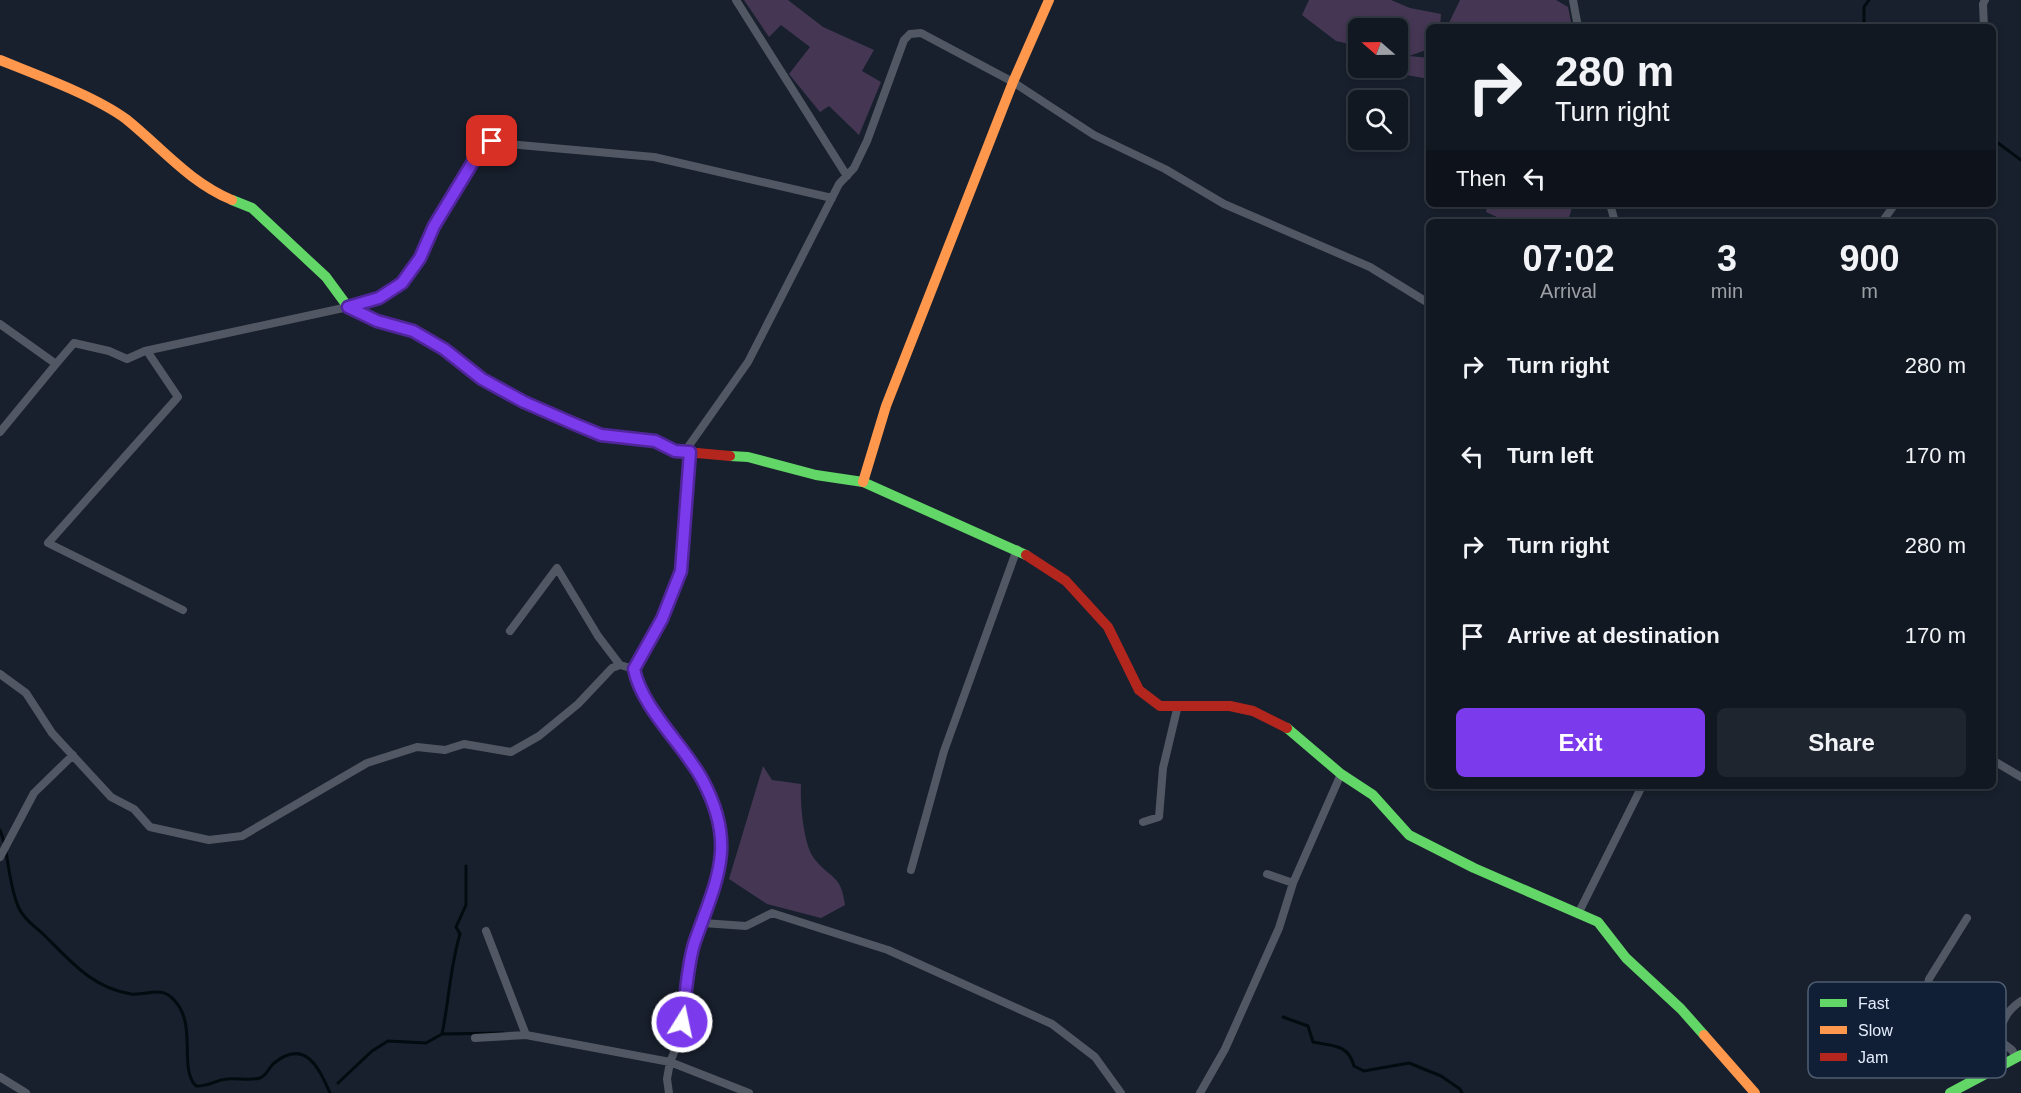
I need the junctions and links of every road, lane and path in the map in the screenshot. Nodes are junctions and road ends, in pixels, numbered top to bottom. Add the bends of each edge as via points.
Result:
1 (736, 0) edge
2 (1049, 0) edge
3 (1574, 0) edge
4 (1985, 0) edge
5 (1578, 24) edge
6 (1984, 24) edge
7 (0, 60) edge
8 (1013, 82) junction
9 (847, 176) junction
10 (832, 198) junction
11 (1426, 302) edge
12 (348, 307) junction
13 (0, 324) edge
14 (147, 351) junction
15 (56, 364) junction
16 (0, 432) edge
17 (690, 452) junction
18 (863, 482) junction
19 (1017, 549) junction
20 (183, 610) dead end
21 (510, 631) dead end
22 (620, 665) junction
23 (634, 669) junction
24 (0, 675) edge
25 (1178, 705) junction
26 (73, 756) junction
27 (1996, 761) edge
28 (1341, 774) junction
29 (2021, 777) edge
30 (1641, 789) edge
31 (1143, 822) dead end
32 (0, 857) edge
33 (911, 870) dead end
34 (1267, 874) dead end
35 (1293, 882) junction
36 (1580, 912) junction
37 (1966, 918) dead end
38 (703, 923) junction
39 (486, 932) dead end
40 (1928, 982) edge
41 (2021, 1001) edge
42 (2006, 1018) edge
43 (526, 1035) junction
44 (475, 1038) dead end
45 (2006, 1045) edge
46 (2019, 1056) edge
47 (670, 1062) junction
48 (0, 1077) edge
49 (1978, 1078) edge
50 (26, 1093) edge
51 (669, 1093) edge
52 (749, 1093) edge
53 (1121, 1093) edge
54 (1200, 1093) edge
55 (1755, 1093) edge
56 (1950, 1093) edge

1 - 9 street
2 - 8 street
3 - 5 street
4 - 6 street
7 - 12 street via 68,88 124,118 189,176 252,208 326,277
8 - 9 street via 921,33 910,34 904,40 867,141
8 - 11 street via 1094,135 1165,169 1224,204 1370,267
8 - 18 street via 886,406
9 - 10 street
10 - 12 street via 654,157 485,142 402,283 379,298
10 - 17 street via 748,362 695,434 688,447
12 - 14 street
12 - 17 street via 377,321 413,331 482,379 572,423 601,435 655,441 675,451
13 - 15 street
14 - 15 street via 127,359 74,343
14 - 20 street via 178,397 48,543
15 - 16 street
17 - 18 street via 748,457 816,475
17 - 23 street via 681,571 662,619
18 - 19 street
19 - 25 street via 1066,580 1108,627 1139,690 1160,706
19 - 33 street via 944,751
21 - 22 street via 557,568
22 - 23 street
22 - 26 street via 612,668 578,704 539,736 511,752 464,744 445,750 417,747 367,763 242,836 209,840 150,828 134,809 111,797
23 - 38 street via 660,721 703,780 722,830 720,873
24 - 26 street via 26,693 52,733
25 - 28 street via 1230,706 1253,711 1286,727
25 - 31 street via 1163,768 1159,817
26 - 32 street via 34,793
27 - 29 street
28 - 35 street
28 - 36 street via 1372,795 1409,835 1474,868
30 - 36 street
34 - 35 street
35 - 54 street via 1279,928 1225,1049
36 - 55 street via 1598,922 1626,958 1681,1009
37 - 40 street
38 - 47 street via 694,942 679,1041
38 - 53 street via 746,926 772,913 888,950 1052,1024 1095,1057
39 - 43 street
41 - 42 street
43 - 44 street
43 - 47 street
45 - 46 street
47 - 51 street
47 - 52 street
48 - 50 street
49 - 56 street

